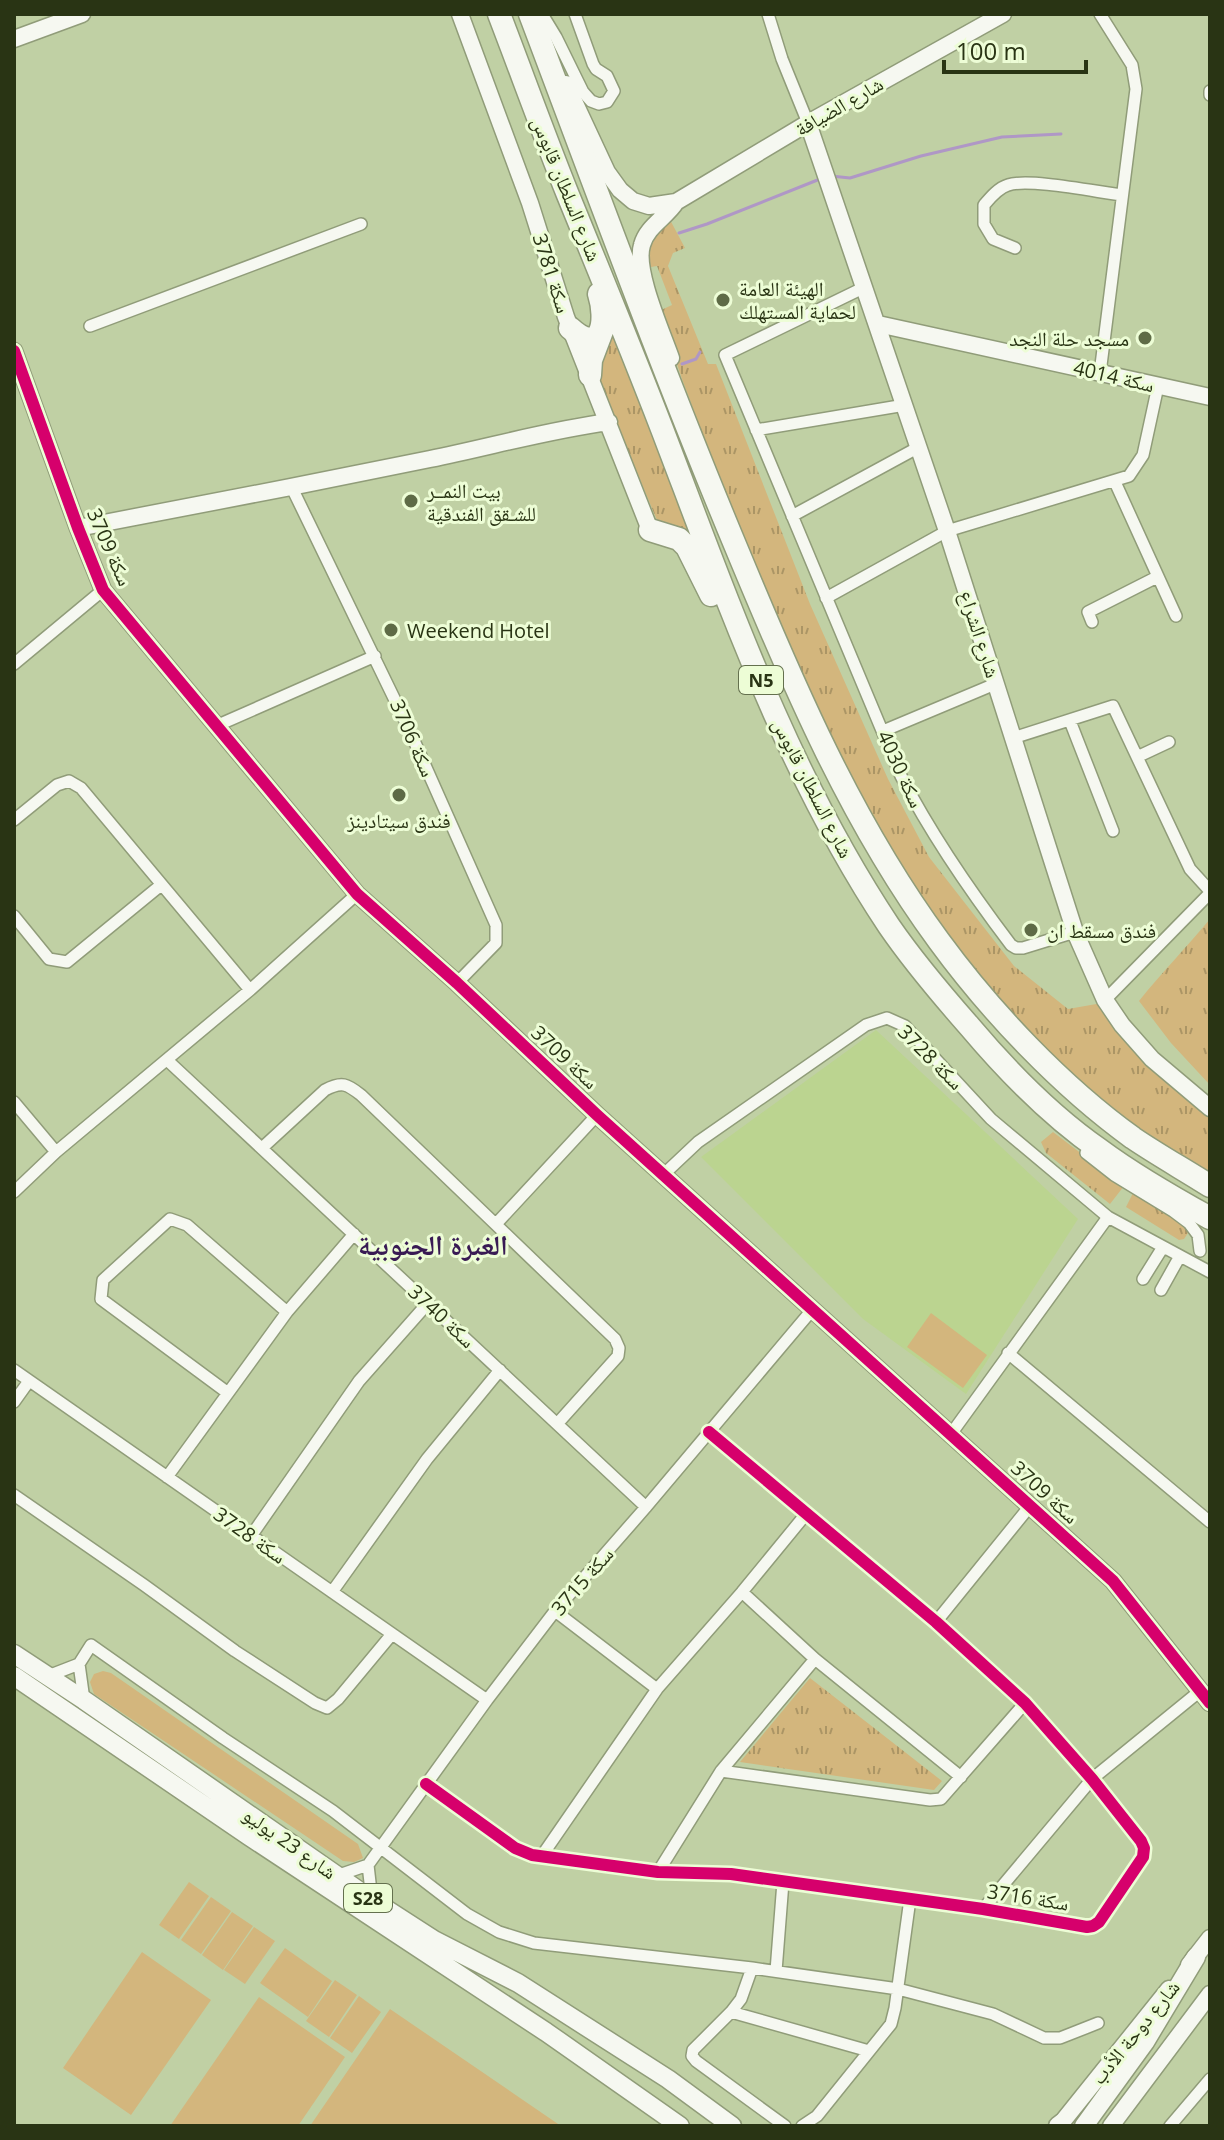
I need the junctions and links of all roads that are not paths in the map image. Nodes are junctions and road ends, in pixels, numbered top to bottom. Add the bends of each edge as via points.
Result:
1 (82, 14) edge
2 (460, 14) edge
3 (499, 14) edge
4 (530, 14) edge
5 (542, 14) edge
6 (575, 14) edge
7 (768, 14) edge
8 (1003, 14) edge
9 (1100, 14) edge
10 (15, 37) edge
11 (808, 123) junction
12 (568, 193) junction
13 (1122, 195) junction
14 (676, 202) junction
15 (361, 224) dead end
16 (1015, 248) dead end
17 (865, 287) junction
18 (878, 324) junction
19 (90, 326) dead end
20 (570, 328) junction
21 (602, 331) junction
22 (14, 351) edge
23 (1100, 373) junction
24 (593, 383) junction
25 (1158, 386) junction
26 (1210, 397) edge
27 (905, 405) junction
28 (609, 422) junction
29 (564, 428) junction
30 (756, 430) junction
31 (919, 447) junction
32 (701, 463) junction
33 (1115, 482) junction
34 (292, 488) junction
35 (792, 516) junction
36 (78, 528) junction
37 (650, 530) joint
38 (947, 531) junction
39 (1157, 577) junction
40 (103, 590) junction
41 (826, 598) junction
42 (1176, 616) dead end
43 (1092, 622) dead end
44 (375, 656) junction
45 (14, 664) edge
46 (995, 684) junction
47 (1070, 721) junction
48 (216, 726) junction
49 (883, 731) junction
50 (1013, 738) junction
51 (1169, 742) dead end
52 (794, 757) junction
53 (1137, 757) junction
54 (14, 820) edge
55 (1113, 831) dead end
56 (161, 885) junction
57 (1210, 892) edge
58 (357, 894) junction
59 (14, 916) edge
60 (1075, 932) junction
61 (457, 983) junction
62 (250, 990) junction
63 (1105, 1000) junction
64 (167, 1060) junction
65 (1026, 1088) junction
66 (14, 1103) edge
67 (1210, 1108) edge
68 (597, 1115) junction
69 (262, 1148) junction
70 (56, 1152) junction
71 (663, 1175) junction
72 (1210, 1186) edge
73 (14, 1192) edge
74 (1108, 1217) junction
75 (1210, 1218) edge
76 (496, 1224) junction
77 (354, 1234) junction
78 (1163, 1247) junction
79 (1205, 1247) edge
80 (1180, 1256) junction
81 (1193, 1264) junction
82 (1210, 1272) edge
83 (1143, 1279) dead end
84 (1161, 1290) dead end
85 (428, 1303) junction
86 (812, 1310) junction
87 (287, 1312) junction
88 (1008, 1353) junction
89 (14, 1370) edge
90 (500, 1370) junction
91 (29, 1381) junction
92 (228, 1393) junction
93 (14, 1402) edge
94 (557, 1424) junction
95 (709, 1432) junction
96 (951, 1434) junction
97 (167, 1477) junction
98 (14, 1495) edge
99 (1030, 1506) junction
100 (646, 1507) junction
101 (806, 1514) junction
102 (1210, 1522) edge
103 (251, 1536) junction
104 (332, 1592) junction
105 (742, 1592) junction
106 (555, 1611) junction
107 (936, 1622) junction
108 (392, 1634) junction
109 (14, 1654) edge
110 (815, 1659) junction
111 (79, 1664) junction
112 (14, 1676) edge
113 (48, 1676) junction
114 (657, 1689) junction
115 (1205, 1697) edge
116 (84, 1700) junction
117 (487, 1700) junction
118 (1025, 1703) junction
119 (721, 1771) junction
120 (961, 1777) junction
121 (1092, 1779) junction
122 (426, 1784) junction
123 (381, 1847) junction
124 (541, 1857) junction
125 (368, 1865) junction
126 (658, 1872) junction
127 (336, 1876) junction
128 (783, 1882) junction
129 (910, 1899) junction
130 (372, 1900) junction
131 (983, 1909) junction
132 (1210, 1938) edge
133 (1196, 1957) junction
134 (752, 1968) junction
135 (776, 1971) junction
136 (898, 1989) junction
137 (1210, 1994) edge
138 (731, 2012) junction
139 (1098, 2023) dead end
140 (546, 2032) junction
141 (869, 2051) junction
142 (668, 2079) junction
143 (1210, 2079) edge
144 (1060, 2125) edge
145 (664, 2126) edge
146 (680, 2126) edge
147 (694, 2126) edge
148 (732, 2126) edge
149 (750, 2126) edge
150 (785, 2126) edge
151 (802, 2126) edge
152 (1084, 2126) edge
153 (1111, 2126) edge
154 (1170, 2126) edge

1 - 10 street
2 - 20 street, سكة 3781
3 - 12 highway, شارع السلطان قابوس / N5
4 - 14 street via 620,190 649,206
4 - 32 highway, شارع السلطان قابوس / N5
5 - 6 street via 583,92 591,101 607,102 612,83 593,64
7 - 11 street
8 - 11 street, شارع الضيافة
9 - 13 street via 1132,65 1136,89
11 - 14 street, شارع الضيافة
11 - 17 street, شارع الشراع
12 - 21 highway via 603,308
12 - 52 highway, شارع السلطان قابوس / N5
13 - 16 street via 1043,184 1008,185 984,205 984,224 993,239
13 - 23 street
14 - 32 street via 641,246 641,272
15 - 19 street
17 - 18 street, شارع الشراع
17 - 30 street, سكة 4030 via 725,355
18 - 23 street, سكة 4014
18 - 27 street, شارع الشراع
20 - 21 highway via 589,340
20 - 24 street, سكة 3781
21 - 24 highway via 591,360
22 - 36 street, سكة 3709
23 - 25 street, سكة 4014
24 - 28 street, سكة 3781
24 - 29 street, سكة 3709 via 592,403
25 - 26 street, سكة 4014
25 - 33 street via 1143,455 1129,476
27 - 30 street
27 - 31 street, شارع الشراع
28 - 29 street, سكة 3709
28 - 37 street, سكة 3781
29 - 34 street, سكة 3709
30 - 35 street, سكة 4030
31 - 35 street
31 - 38 street, شارع الشراع
32 - 72 highway, شارع السلطان قابوس / N5 via 807,714 860,817 940,943 1061,1078 1133,1138
33 - 38 street
33 - 39 street
34 - 36 street, سكة 3709
34 - 44 street, سكة 3706
35 - 41 street, سكة 4030
36 - 40 street, سكة 3709
37 - 52 highway via 679,539 692,555
38 - 41 street
38 - 46 street, شارع الشراع
39 - 42 street
39 - 43 street via 1088,612
40 - 45 street
40 - 48 street, سكة 3709
41 - 49 street, سكة 4030
44 - 48 street
44 - 61 street, سكة 3706 via 496,925 496,943
46 - 49 street
46 - 50 street, شارع الشراع
47 - 50 street
47 - 53 street via 1113,706
47 - 55 street
48 - 58 street, سكة 3709
49 - 60 street, سكة 4030 via 928,826 1011,945 1023,948
50 - 60 street, شارع الشراع
51 - 53 street
52 - 65 highway, شارع السلطان قابوس / N5 via 889,925 943,997
53 - 57 street via 1190,869
54 - 56 street via 69,781 81,788
56 - 59 street via 67,962 49,959
56 - 62 street
57 - 63 street
58 - 61 street, سكة 3709
58 - 62 street
60 - 63 street, شارع الشراع
61 - 68 street, سكة 3709
62 - 64 street
63 - 67 street, شارع الشراع via 1152,1059
64 - 69 street, سكة 3740
64 - 70 street
65 - 75 highway, شارع السلطان قابوس / N5 via 1097,1149
65 - 79 street via 1072,1142 1189,1223
66 - 70 street
68 - 71 street, سكة 3709
68 - 76 street
69 - 76 street via 325,1090 336,1084 349,1086
69 - 77 street, سكة 3740
70 - 73 street
71 - 74 street, سكة 3728 via 698,1142 866,1025 887,1018 905,1026 991,1119
71 - 86 street, سكة 3709
74 - 78 street
74 - 88 street
76 - 94 street via 619,1348 618,1356
77 - 85 street, سكة 3740
77 - 87 street
78 - 80 street
78 - 83 street
79 - 81 street
80 - 81 street
80 - 84 street
81 - 82 street
85 - 90 street, سكة 3740
85 - 103 street via 359,1381
86 - 95 street, سكة 3715
86 - 96 street, سكة 3709
87 - 92 street
87 - 92 street via 187,1225 170,1219 103,1280 101,1299
88 - 96 street
88 - 102 street
89 - 91 street, سكة 3728
90 - 94 street, سكة 3740
90 - 104 street via 427,1459
91 - 93 street
91 - 97 street, سكة 3728
92 - 97 street
94 - 100 street, سكة 3740
95 - 100 street, سكة 3715
95 - 101 street, سكة 3716
96 - 99 street, سكة 3709
97 - 103 street, سكة 3728
98 - 108 street via 235,1651 327,1708
99 - 107 street
99 - 115 street, سكة 3709 via 1113,1581
100 - 106 street, سكة 3715
101 - 105 street
101 - 107 street, سكة 3716
103 - 104 street, سكة 3728
104 - 108 street, سكة 3728
105 - 110 street
105 - 114 street
106 - 114 street
106 - 117 street, سكة 3715
107 - 118 street, سكة 3716
108 - 117 street, سكة 3728
109 - 113 main road, شارع 23 يوليو / S28
110 - 119 street
110 - 120 street
111 - 113 street
111 - 116 street
111 - 123 street via 91,1645
112 - 140 main road, شارع 23 يوليو / S28
113 - 116 main road, شارع 23 يوليو / S28
114 - 124 street
115 - 121 street, سكة 3716
116 - 127 main road, شارع 23 يوليو / S28
117 - 122 street, سكة 3715
118 - 120 street
118 - 121 street, سكة 3716
119 - 120 street via 930,1800 941,1799
119 - 126 street
121 - 131 street, سكة 3716
121 - 131 street, سكة 3716 via 1144,1848 1099,1922 1087,1927
122 - 123 street, سكة 3715
122 - 124 street, سكة 3716 via 515,1848
123 - 125 street, سكة 3715
123 - 134 street via 467,1914 515,1938
124 - 126 street, سكة 3716
125 - 127 street
125 - 130 street
126 - 128 street, سكة 3716
127 - 130 main road, شارع 23 يوليو / S28
128 - 129 street, سكة 3716
128 - 135 street
129 - 131 street, سكة 3716
129 - 136 street
130 - 142 main road, شارع 23 يوليو / S28 via 434,1940 518,1983
132 - 133 street, شارع دوحة الأدب
133 - 144 street, شارع دوحة الأدب
133 - 152 main road via 1145,2042
134 - 135 street
134 - 138 street
135 - 136 street
136 - 139 street via 993,2014 1044,2038 1060,2038
136 - 141 street via 891,2024
137 - 153 street, شارع دوحة الأدب
138 - 141 street
138 - 150 street via 692,2056
140 - 145 main road
140 - 146 main road, شارع 23 يوليو / S28
140 - 147 main road
141 - 151 street via 817,2116
142 - 148 main road, شارع 23 يوليو / S28
142 - 149 main road
143 - 154 street

